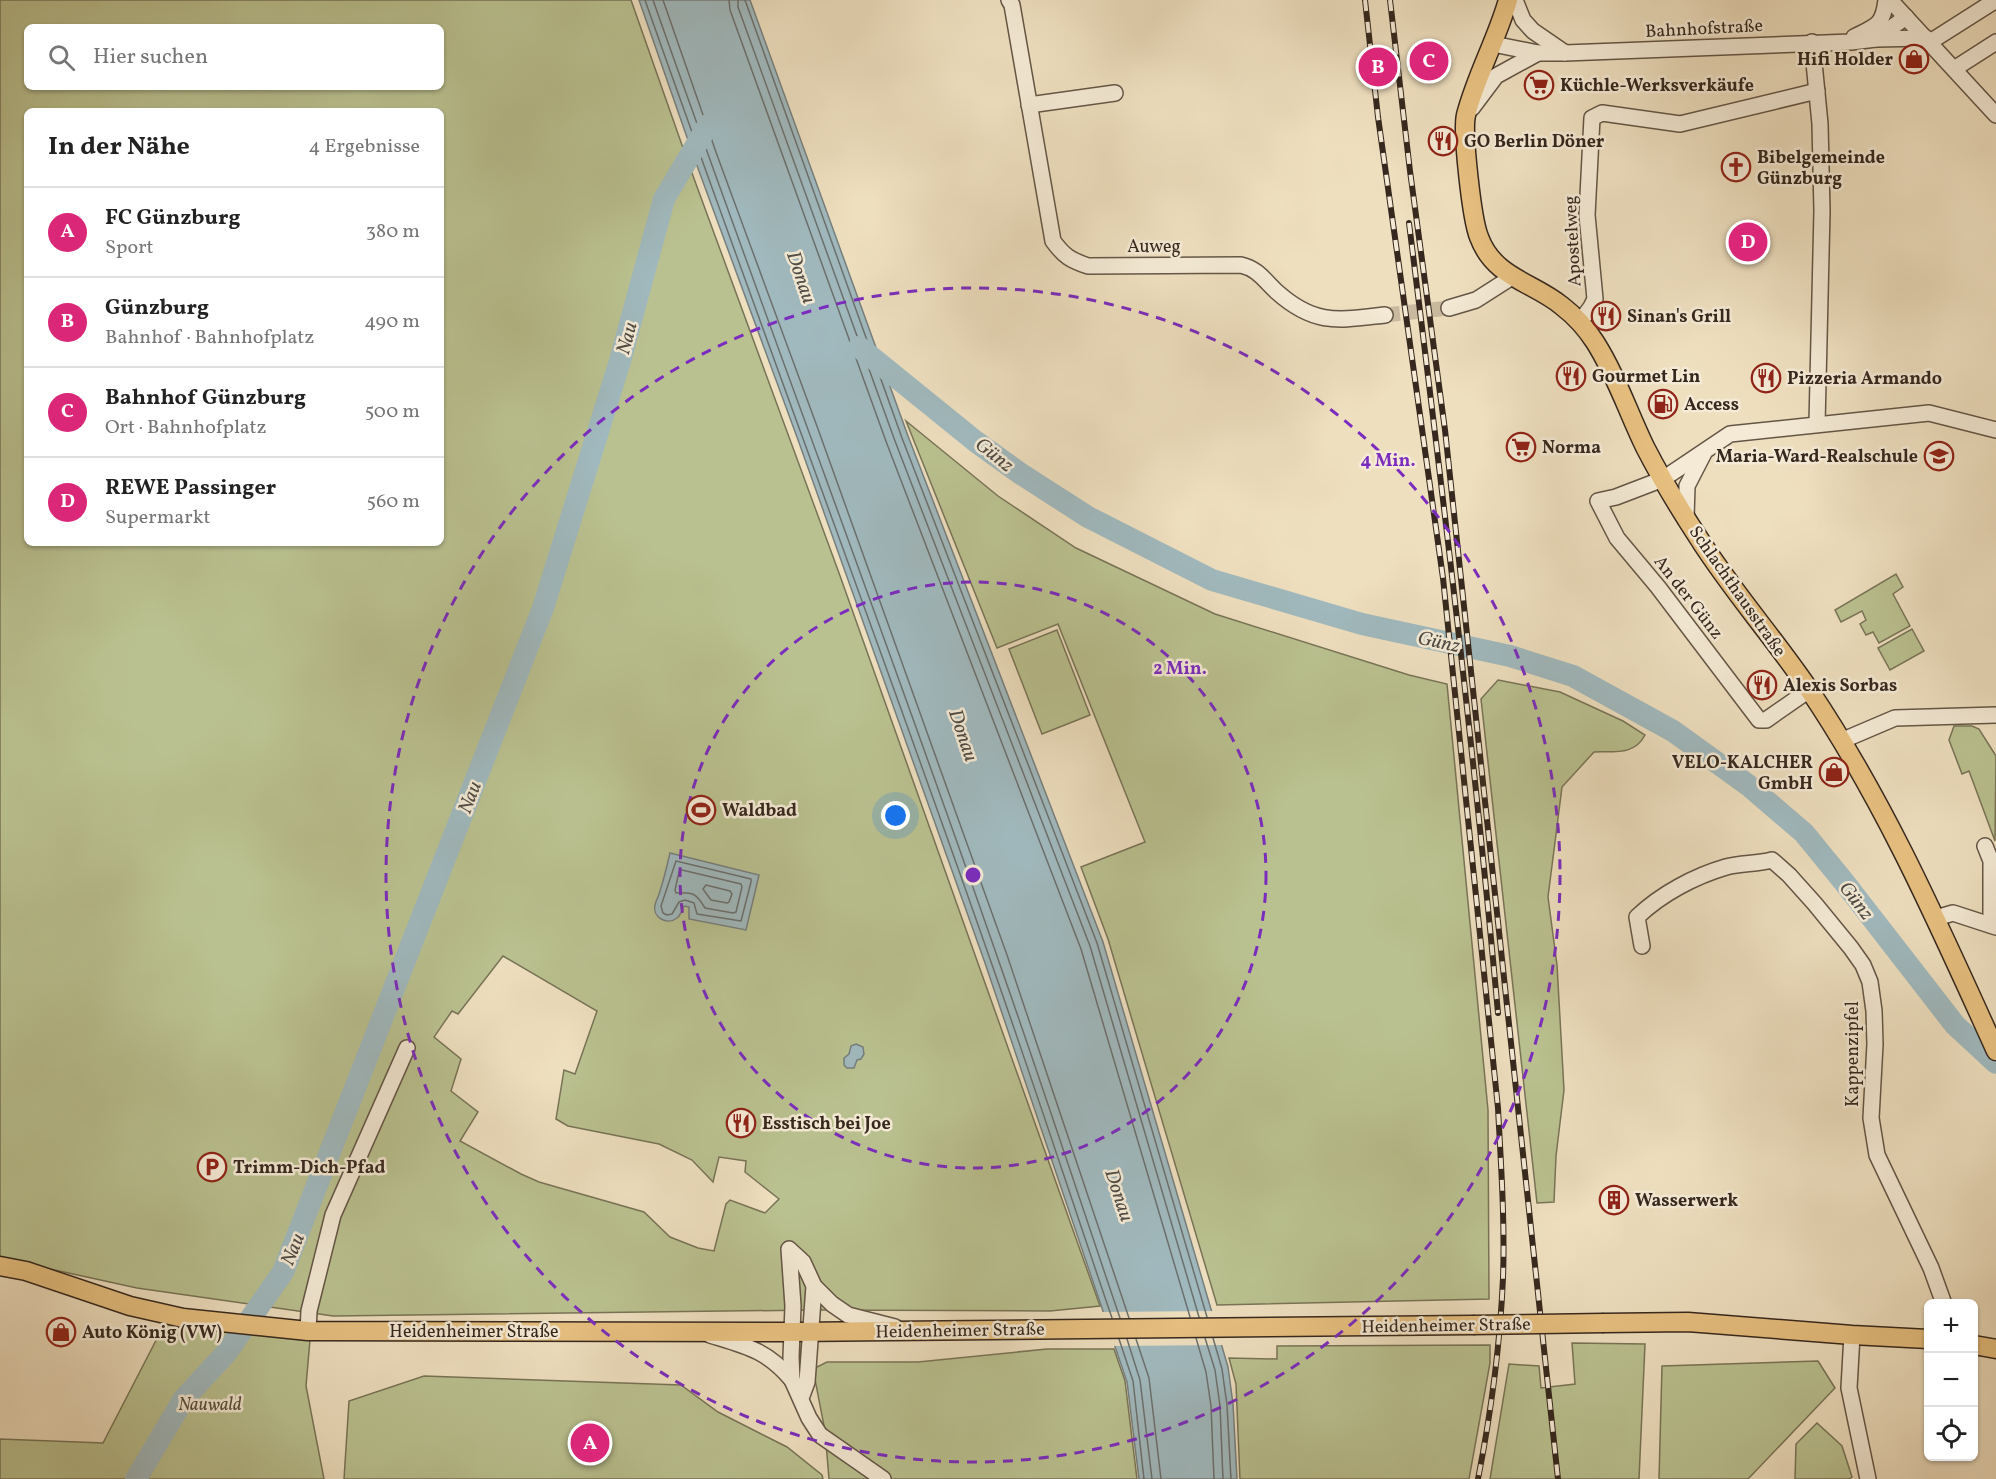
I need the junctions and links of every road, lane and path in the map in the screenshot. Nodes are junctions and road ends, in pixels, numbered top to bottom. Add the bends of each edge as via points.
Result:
1 (1009, 0) edge
2 (1508, 0) edge
3 (1515, 0) edge
4 (1888, 0) edge
5 (1996, 0) edge
6 (1906, 17) junction
7 (1876, 39) junction
8 (1928, 40) junction
9 (1812, 42) junction
10 (1845, 42) junction
11 (1996, 42) edge
12 (1492, 44) junction
13 (1565, 53) junction
14 (1538, 54) junction
15 (1954, 69) junction
16 (1817, 91) junction
17 (1115, 93) dead end
18 (1029, 105) junction
19 (1996, 115) edge
20 (1465, 118) junction
21 (1512, 277) junction
22 (1449, 308) tunnel mouth
23 (1385, 315) tunnel mouth
24 (1580, 322) junction
25 (1817, 424) junction
26 (1996, 430) edge
27 (1704, 452) junction
28 (1663, 479) junction
29 (1686, 518) junction
30 (1809, 690) junction
31 (1996, 715) edge
32 (1841, 741) junction
33 (1985, 846) dead end
34 (1939, 926) junction
35 (1993, 926) edge
36 (1642, 946) dead end
37 (406, 1048) dead end
38 (1996, 1051) edge
39 (0, 1266) edge
40 (814, 1286) junction
41 (1942, 1299) edge
42 (910, 1330) junction
43 (308, 1331) junction
44 (698, 1332) junction
45 (802, 1332) junction
46 (1852, 1335) junction
47 (1924, 1339) edge
48 (1978, 1346) edge
49 (1996, 1348) edge
50 (792, 1380) junction
51 (801, 1398) junction
52 (883, 1479) edge
53 (1868, 1479) edge

1 - 18 street, Auweg
2 - 12 main road
3 - 13 street via 1523,20 1533,31
4 - 6 street
4 - 10 street, Bahnhofstraße via 1876,27
5 - 8 street
6 - 7 street
6 - 8 street
7 - 8 street, Bahnhofstraße
7 - 10 street, Bahnhofstraße
8 - 15 street
9 - 10 street, Bahnhofstraße
9 - 13 street, Bahnhofstraße
9 - 16 street
11 - 15 street
12 - 14 street, Bahnhofstraße
12 - 20 main road
13 - 14 street, Bahnhofstraße
14 - 20 street, Bahnhofstraße via 1496,76
15 - 19 street
16 - 24 street, Apostelweg via 1680,124 1602,113 1592,118 1587,215 1595,298
16 - 25 street via 1822,211
17 - 18 street
18 - 23 street, Auweg via 1053,241 1071,260 1088,266 1241,265 1258,272 1300,309 1321,317 1338,320
20 - 21 main road, Schlachthausstraße via 1479,238
21 - 22 street via 1476,300
21 - 24 main road, Schlachthausstraße via 1561,304
24 - 28 main road, Schlachthausstraße via 1604,358
25 - 26 street via 1929,413
25 - 27 street via 1730,434
27 - 28 street
27 - 29 street via 1687,486
28 - 29 main road, Schlachthausstraße
28 - 30 street, An der Günz via 1598,501 1617,538 1759,720 1766,720
29 - 30 main road, Schlachthausstraße
30 - 32 main road, Schlachthausstraße
31 - 32 street via 1895,718
32 - 34 main road, Schlachthausstraße via 1876,800
33 - 35 street via 1990,861
34 - 35 street via 1953,913
34 - 38 main road, Schlachthausstraße
36 - 41 street, Kappenzipfel via 1637,917 1677,888 1728,867 1772,860 1821,912 1863,965 1870,982 1875,1044 1871,1118 1877,1155
37 - 43 street via 333,1215 309,1311
39 - 43 main road, Heidenheimer Straße via 183,1318
40 - 42 street via 848,1315
40 - 45 street
40 - 45 street via 803,1262 789,1250
42 - 45 main road, Heidenheimer Straße
42 - 46 main road, Heidenheimer Straße, bridge via 1688,1322
43 - 44 main road, Heidenheimer Straße
44 - 45 main road, Heidenheimer Straße
44 - 50 street via 750,1347 779,1364
45 - 50 street via 791,1357
45 - 51 street via 807,1382
46 - 47 main road, Heidenheimer Straße
46 - 53 street via 1849,1388
48 - 49 main road
50 - 51 street
51 - 52 street via 820,1435

